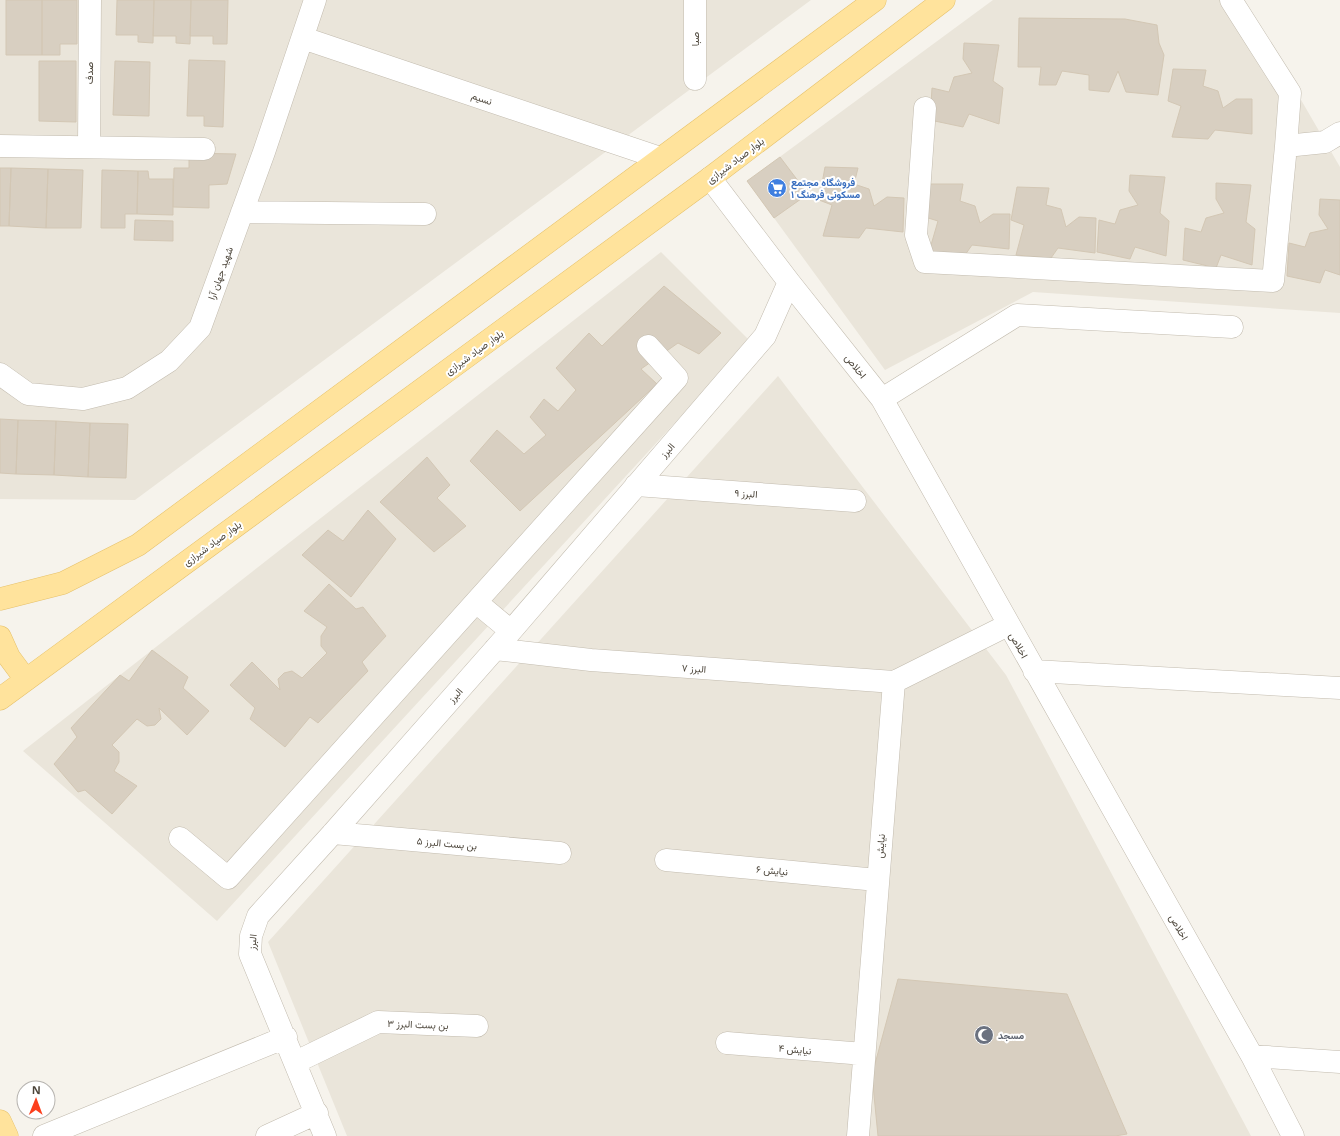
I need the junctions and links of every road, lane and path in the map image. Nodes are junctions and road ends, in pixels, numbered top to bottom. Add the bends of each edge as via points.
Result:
1 (90, 0) edge
2 (315, 0) edge
3 (695, 0) edge
4 (875, 0) edge
5 (944, 0) edge
6 (1231, 0) edge
7 (303, 38) junction
8 (695, 79) dead end
9 (925, 108) dead end
10 (1340, 133) edge
11 (0, 146) edge
12 (1286, 146) junction
13 (89, 147) junction
14 (204, 150) dead end
15 (660, 158) junction
16 (710, 178) junction
17 (242, 212) junction
18 (425, 214) dead end
19 (789, 282) junction
20 (1232, 327) dead end
21 (648, 346) dead end
22 (0, 374) edge
23 (882, 399) junction
24 (636, 485) junction
25 (855, 501) dead end
26 (0, 600) edge
27 (476, 602) junction
28 (1008, 625) junction
29 (511, 631) junction
30 (0, 637) edge
31 (495, 649) junction
32 (1034, 671) junction
33 (26, 680) junction
34 (894, 682) junction
35 (1340, 688) edge
36 (0, 699) edge
37 (333, 833) junction
38 (180, 838) dead end
39 (560, 853) dead end
40 (666, 860) dead end
41 (878, 880) junction
42 (477, 1026) dead end
43 (286, 1037) junction
44 (727, 1043) dead end
45 (864, 1054) junction
46 (1252, 1056) junction
47 (296, 1062) junction
48 (1340, 1062) edge
49 (316, 1113) junction
50 (0, 1121) edge
51 (7, 1136) edge
52 (44, 1136) edge
53 (267, 1136) edge
54 (325, 1136) edge
55 (858, 1136) edge
56 (1293, 1136) edge

1 - 13 street, صدف
2 - 7 street, شهید جهان آرا
3 - 8 street, صبا
4 - 15 main road
5 - 16 main road, بلوار صیاد شیرازی
6 - 12 street via 1290,93
7 - 15 street, نسیم
7 - 17 street, شهید جهان آرا
9 - 12 street via 916,235 925,262 1273,281
10 - 12 street via 1325,142
11 - 13 street
13 - 14 street
15 - 26 main road via 138,545 63,584
16 - 19 street, اخلاص
16 - 33 main road, بلوار صیاد شیرازی
17 - 18 street
17 - 22 street, شهید جهان آرا via 200,328 169,361 126,388 83,399 28,394
19 - 23 street, اخلاص
19 - 24 street, البرز via 765,336
20 - 23 street via 1017,315
21 - 27 street via 677,378
23 - 28 street, اخلاص
24 - 25 street, البرز ۹
24 - 29 street, البرز
27 - 29 street
27 - 38 street via 228,878
28 - 32 street, اخلاص
28 - 34 street
29 - 31 street, البرز
30 - 33 main road via 9,657
31 - 34 street, البرز ۷ via 591,660
31 - 37 street, البرز
32 - 35 street
32 - 46 street, اخلاص
33 - 36 main road, بلوار صیاد شیرازی
34 - 41 street, نیایش
37 - 39 street, بن بست البرز ۵
37 - 43 street, البرز via 258,916 251,936 250,954
40 - 41 street, نیایش ۶
41 - 45 street, نیایش
42 - 47 street, بن بست البرز ۳ via 378,1022
43 - 47 street, البرز
43 - 52 street
44 - 45 street, نیایش ۴
45 - 55 street, نیایش
46 - 48 street
46 - 56 street, اخلاص
47 - 49 street, البرز
49 - 53 street
49 - 54 street, البرز
50 - 51 main road

